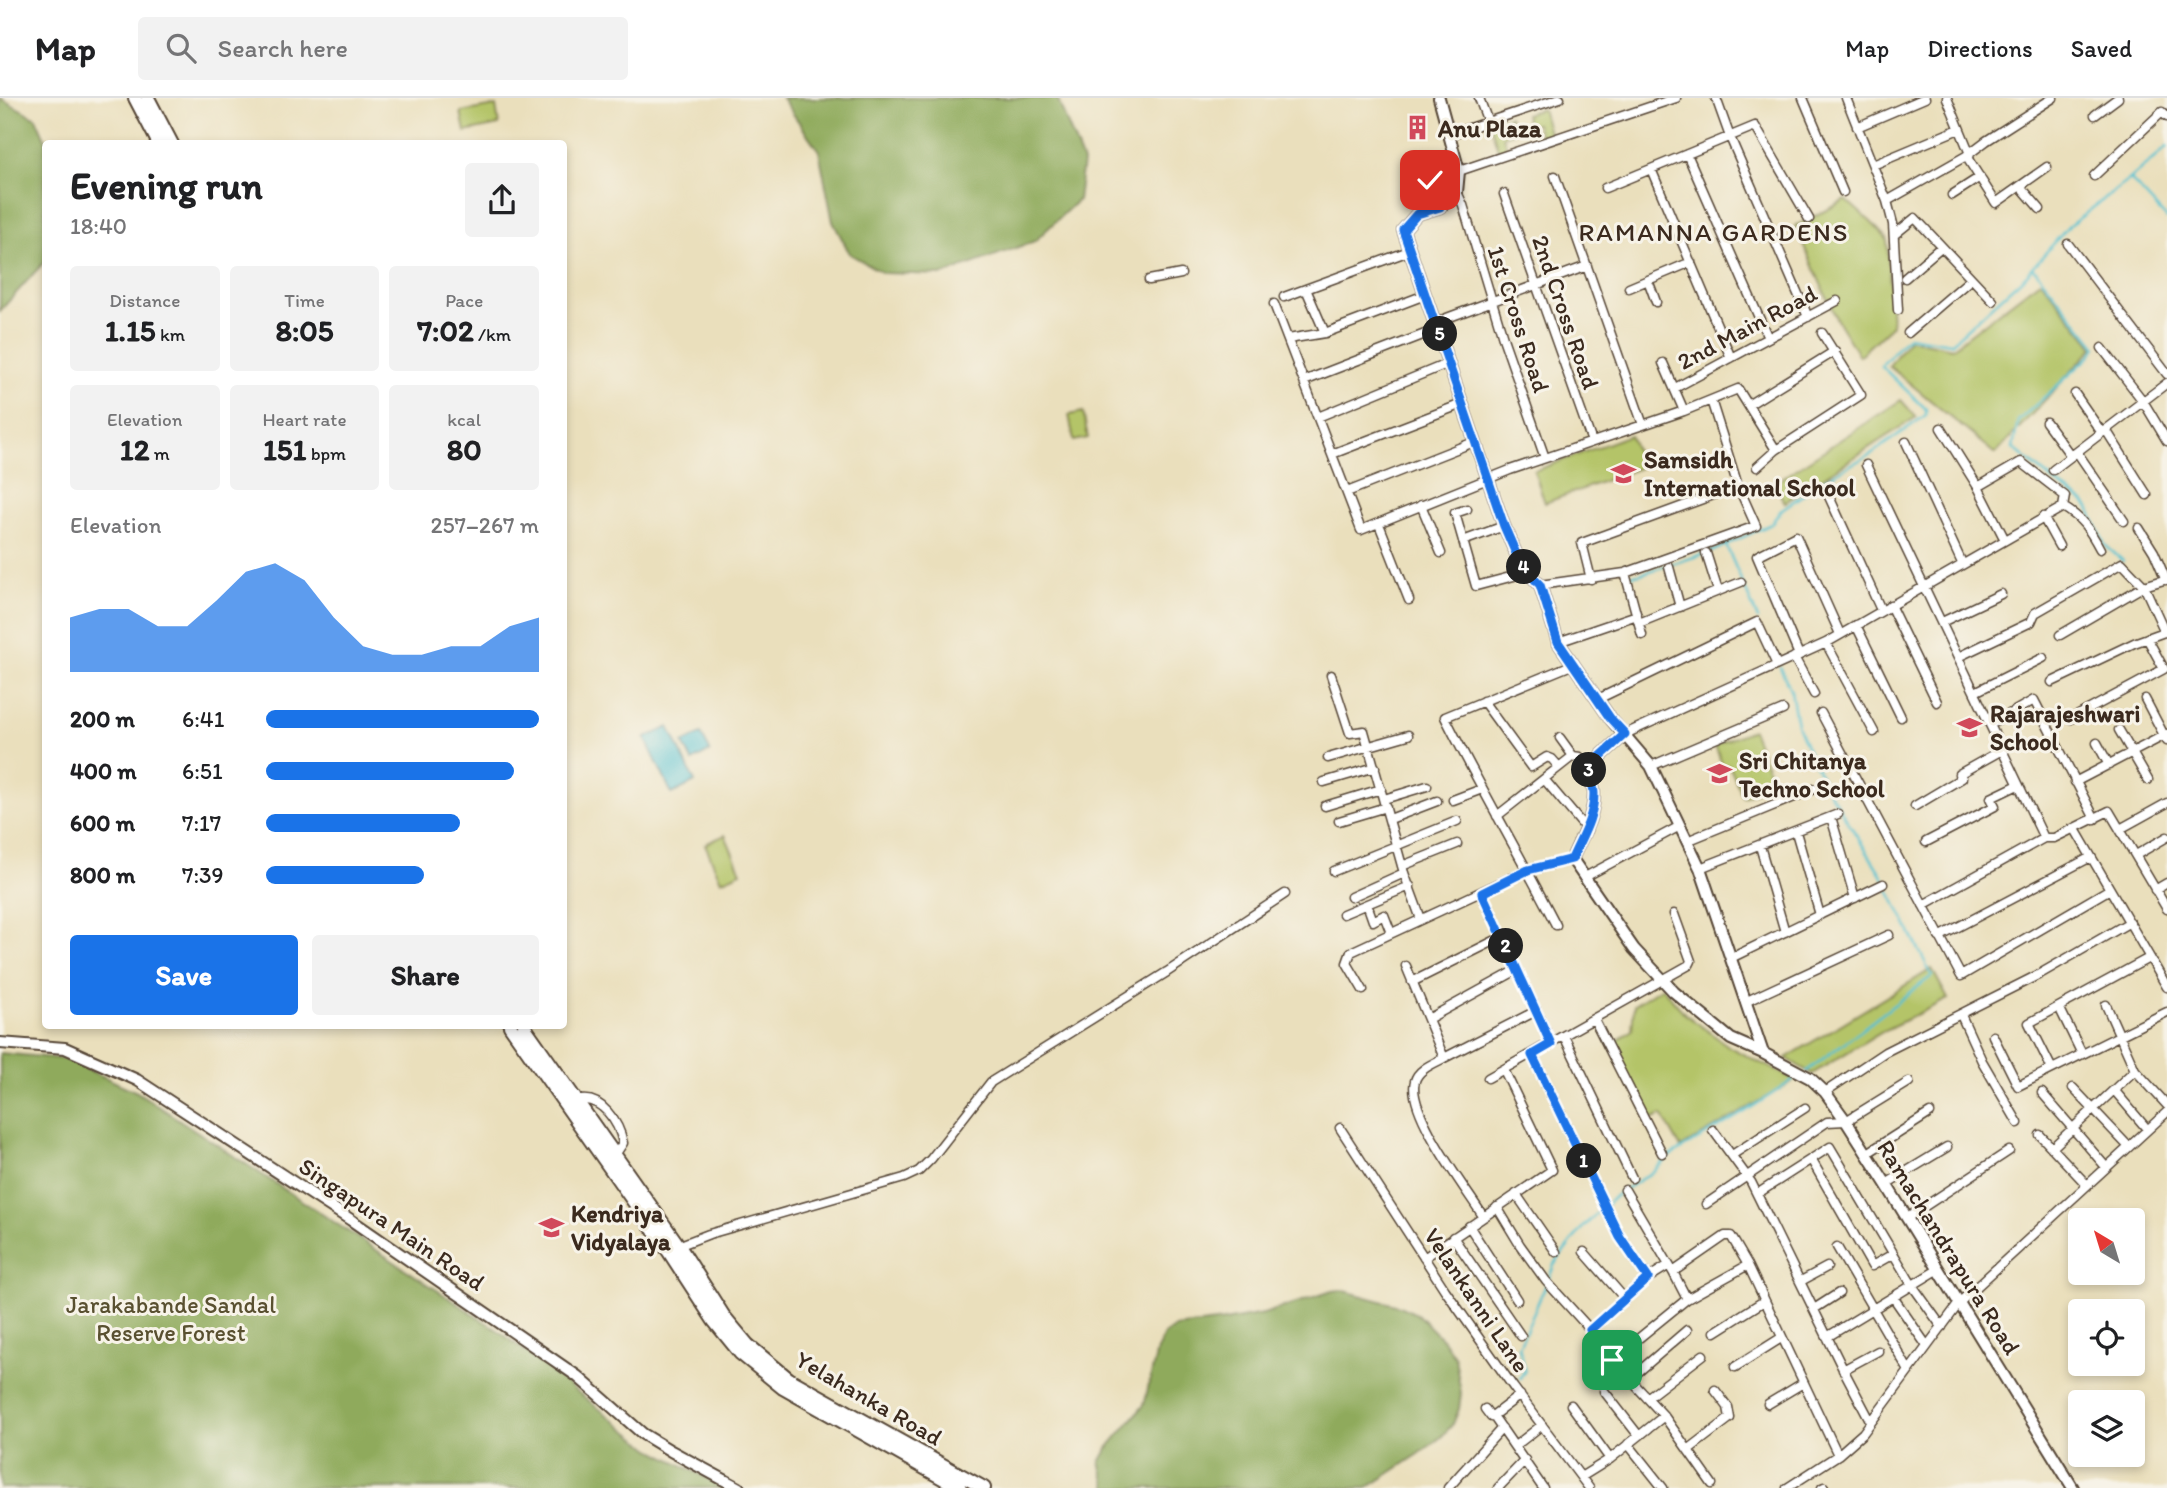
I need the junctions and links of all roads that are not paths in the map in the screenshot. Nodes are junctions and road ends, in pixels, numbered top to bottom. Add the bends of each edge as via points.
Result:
1 (135, 98) edge
2 (148, 98) edge
3 (1438, 98) edge
4 (1479, 98) edge
5 (1523, 98) edge
6 (1560, 98) edge
7 (1676, 98) edge
8 (1716, 98) edge
9 (1803, 98) edge
10 (1846, 98) edge
11 (1925, 98) edge
12 (1947, 98) edge
13 (2053, 98) edge
14 (2118, 98) edge
15 (1528, 109) junction
16 (2095, 115) dead end
17 (2167, 117) edge
18 (1488, 122) junction
19 (1857, 127) junction
20 (1959, 129) junction
21 (1448, 135) junction
22 (1730, 136) junction
23 (157, 140) edge
24 (170, 140) edge
25 (1686, 154) junction
26 (1968, 155) junction
27 (1873, 165) junction
28 (2047, 167) dead end
29 (1651, 169) junction
30 (1459, 171) junction
31 (1555, 176) dead end
32 (1980, 177) junction
33 (2094, 177) dead end
34 (1430, 180) dead end
35 (2020, 186) junction
36 (1605, 188) dead end
37 (1458, 192) junction
38 (1843, 192) dead end
39 (1504, 194) dead end
40 (1952, 195) dead end
41 (1887, 201) junction
42 (1440, 207) junction
43 (2040, 209) dead end
44 (1809, 219) dead end
45 (1894, 235) junction
46 (2068, 244) dead end
47 (1941, 247) junction
48 (1409, 251) junction
49 (1691, 262) junction
50 (1587, 267) junction
51 (1181, 274) dead end
52 (1905, 278) dead end
53 (1971, 279) junction
54 (1149, 280) dead end
55 (1648, 280) junction
56 (1536, 285) junction
57 (1629, 288) dead end
58 (1306, 289) junction
59 (1425, 295) junction
60 (1284, 297) dead end
61 (1492, 301) junction
62 (1837, 301) dead end
63 (1993, 301) dead end
64 (1656, 302) dead end
65 (1274, 304) dead end
66 (1898, 310) dead end
67 (1808, 317) junction
68 (1437, 326) junction
69 (1325, 333) junction
70 (1822, 333) dead end
71 (1908, 333) dead end
72 (1768, 338) junction
73 (1288, 339) junction
74 (2102, 348) dead end
75 (1835, 351) junction
76 (1731, 358) junction
77 (1449, 363) junction
78 (1663, 363) dead end
79 (2167, 374) edge
80 (1304, 381) junction
81 (2167, 383) edge
82 (1675, 388) junction
83 (2075, 394) dead end
84 (1711, 400) junction
85 (2143, 401) junction
86 (1462, 404) junction
87 (1748, 405) junction
88 (1684, 411) junction
89 (1318, 417) junction
90 (2046, 422) dead end
91 (1643, 425) junction
92 (1941, 428) dead end
93 (2104, 431) junction
94 (2167, 441) edge
95 (1474, 442) junction
96 (1592, 442) junction
97 (1906, 442) dead end
98 (1776, 450) junction
99 (1332, 454) junction
100 (2074, 454) junction
101 (1545, 458) junction
102 (1866, 465) dead end
103 (1757, 467) dead end
104 (2053, 470) dead end
105 (1488, 480) junction
106 (1738, 486) junction
107 (1978, 487) junction
108 (1826, 490) dead end
109 (1347, 492) junction
110 (2147, 495) dead end
111 (1421, 505) junction
112 (2063, 507) junction
113 (1467, 509) dead end
114 (2043, 517) junction
115 (2124, 521) dead end
116 (1379, 524) junction
117 (1504, 526) junction
118 (2139, 528) dead end
119 (2005, 540) junction
120 (1463, 541) junction
121 (2059, 546) dead end
122 (2100, 549) dead end
123 (1441, 553) dead end
124 (1706, 553) dead end
125 (1962, 563) junction
126 (1669, 566) dead end
127 (1529, 572) junction
128 (1625, 573) junction
129 (1591, 579) junction
130 (2167, 580) edge
131 (1741, 582) dead end
132 (1540, 585) junction
133 (1924, 585) junction
134 (2144, 586) junction
135 (1718, 591) junction
136 (2001, 594) dead end
137 (1409, 600) dead end
138 (1890, 605) junction
139 (1680, 607) junction
140 (1881, 610) junction
141 (1638, 619) junction
142 (1942, 622) junction
143 (1856, 625) junction
144 (2166, 631) edge
145 (1840, 634) junction
146 (1642, 635) dead end
147 (2060, 635) dead end
148 (2147, 638) junction
149 (1558, 642) junction
150 (1826, 643) junction
151 (1797, 656) junction
152 (1958, 657) junction
153 (2043, 658) dead end
154 (1574, 664) junction
155 (1777, 665) junction
156 (1331, 675) dead end
157 (2052, 682) dead end
158 (1975, 692) junction
159 (1814, 694) dead end
160 (1598, 699) junction
161 (2145, 699) dead end
162 (1483, 701) junction
163 (1937, 702) dead end
164 (1783, 710) dead end
165 (1821, 713) dead end
166 (1901, 718) dead end
167 (2071, 719) dead end
168 (1990, 725) junction
169 (2119, 730) dead end
170 (1874, 732) dead end
171 (1625, 734) junction
172 (1408, 735) dead end
173 (2166, 737) edge
174 (1560, 738) dead end
175 (2097, 743) dead end
176 (1368, 745) junction
177 (2002, 750) junction
178 (2132, 752) junction
179 (1573, 756) junction
180 (1328, 758) dead end
181 (2109, 765) junction
182 (1590, 766) junction
183 (1651, 766) junction
184 (1375, 767) junction
185 (1559, 767) junction
186 (1544, 779) junction
187 (2148, 780) dead end
188 (1324, 782) dead end
189 (2075, 782) junction
190 (2018, 785) junction
191 (1427, 786) dead end
192 (1381, 789) junction
193 (1482, 789) junction
194 (1814, 789) dead end
195 (1453, 800) dead end
196 (1437, 801) dead end
197 (1385, 803) junction
198 (2167, 803) edge
199 (1325, 806) dead end
200 (1915, 806) dead end
201 (1497, 816) junction
202 (1390, 819) junction
203 (2095, 819) junction
204 (1339, 821) dead end
205 (1457, 821) dead end
206 (1680, 826) junction
207 (2075, 829) junction
208 (2120, 829) junction
209 (1587, 830) junction
210 (1796, 832) junction
211 (2167, 837) edge
212 (2044, 838) junction
213 (1687, 841) junction
214 (1926, 842) dead end
215 (1396, 844) junction
216 (1457, 844) dead end
217 (1760, 846) junction
218 (2136, 855) junction
219 (2091, 857) junction
220 (1572, 859) junction
221 (1700, 868) junction
222 (1403, 869) junction
223 (1528, 870) junction
224 (1334, 871) dead end
225 (1585, 877) junction
226 (2167, 883) edge
227 (1883, 884) dead end
228 (1410, 886) junction
229 (2110, 889) junction
230 (2155, 890) junction
231 (1482, 893) junction
232 (1285, 894) dead end
233 (1351, 897) dead end
234 (1855, 898) junction
235 (1367, 904) junction
236 (1923, 905) junction
237 (2167, 909) edge
238 (1343, 914) dead end
239 (1674, 914) dead end
240 (1821, 915) junction
241 (1421, 919) junction
242 (2130, 922) junction
243 (1556, 925) dead end
244 (1785, 932) junction
245 (1391, 933) junction
246 (1889, 935) dead end
247 (1502, 937) junction
248 (1939, 937) junction
249 (1731, 958) junction
250 (2149, 958) junction
251 (1406, 966) dead end
252 (1517, 970) junction
253 (1663, 980) junction
254 (1412, 982) junction
255 (2167, 987) edge
256 (1363, 990) dead end
257 (1745, 1002) junction
258 (2106, 1005) dead end
259 (2059, 1006) junction
260 (1536, 1011) junction
261 (2167, 1012) edge
262 (1961, 1015) junction
263 (1428, 1019) junction
264 (1594, 1019) junction
265 (512, 1029) edge
266 (526, 1029) edge
267 (2120, 1035) junction
268 (1564, 1036) junction
269 (1993, 1036) dead end
270 (0, 1043) edge
271 (1551, 1044) junction
272 (1763, 1053) junction
273 (2082, 1054) junction
274 (1532, 1055) junction
275 (1444, 1058) junction
276 (2052, 1069) junction
277 (1504, 1070) junction
278 (2135, 1070) junction
279 (1488, 1078) dead end
280 (1909, 1082) dead end
281 (2073, 1088) dead end
282 (2114, 1090) junction
283 (1825, 1092) junction
284 (2042, 1093) dead end
285 (577, 1101) junction
286 (2167, 1105) edge
287 (1805, 1108) dead end
288 (2092, 1110) junction
289 (2167, 1112) edge
290 (1930, 1113) dead end
291 (1846, 1121) junction
292 (2018, 1123) dead end
293 (1340, 1128) dead end
294 (2072, 1129) junction
295 (2147, 1129) junction
296 (1713, 1130) dead end
297 (2040, 1135) dead end
298 (2128, 1146) junction
299 (1947, 1147) dead end
300 (2052, 1149) junction
301 (2009, 1151) dead end
302 (1662, 1153) dead end
303 (1866, 1154) junction
304 (615, 1155) junction
305 (1732, 1155) junction
306 (1811, 1159) junction
307 (2106, 1167) junction
308 (1747, 1176) junction
309 (1632, 1178) dead end
310 (1886, 1184) junction
311 (2087, 1185) junction
312 (1625, 1190) dead end
313 (1516, 1194) junction
314 (1757, 1194) junction
315 (1706, 1204) dead end
316 (1497, 1207) junction
317 (1483, 1216) junction
318 (1907, 1218) junction
319 (1469, 1226) junction
320 (1453, 1237) junction
321 (1837, 1247) dead end
322 (674, 1249) junction
323 (1556, 1252) dead end
324 (1584, 1252) dead end
325 (1893, 1254) junction
326 (1424, 1258) junction
327 (1748, 1265) junction
328 (1827, 1267) dead end
329 (1671, 1268) junction
330 (1939, 1269) junction
331 (1648, 1278) junction
332 (1801, 1281) junction
333 (1912, 1285) junction
334 (1839, 1293) dead end
335 (1893, 1297) junction
336 (1625, 1299) junction
337 (1687, 1299) junction
338 (1517, 1300) dead end
339 (1765, 1301) junction
340 (1960, 1302) junction
341 (1814, 1309) junction
342 (1873, 1309) junction
343 (1942, 1327) junction
344 (1590, 1330) junction
345 (1687, 1330) dead end
346 (1715, 1332) dead end
347 (1521, 1336) dead end
348 (1827, 1337) junction
349 (1782, 1338) junction
350 (1927, 1346) junction
351 (1878, 1351) dead end
352 (1703, 1355) dead end
353 (1612, 1360) junction
354 (1735, 1367) dead end
355 (1843, 1370) junction
356 (1909, 1371) junction
357 (1630, 1379) junction
358 (1803, 1383) junction
359 (1715, 1390) dead end
360 (1604, 1391) dead end
361 (1520, 1395) junction
362 (1647, 1398) junction
363 (1768, 1404) dead end
364 (1571, 1405) dead end
365 (1485, 1409) dead end
366 (1664, 1416) junction
367 (1496, 1420) dead end
368 (1871, 1422) junction
369 (1542, 1425) junction
370 (1502, 1428) junction
371 (1639, 1436) junction
372 (1628, 1444) junction
373 (1515, 1446) junction
374 (1688, 1450) junction
375 (1838, 1455) junction
376 (1610, 1459) junction
377 (1525, 1460) junction
378 (1581, 1477) junction
379 (1711, 1487) edge
380 (739, 1488) edge
381 (960, 1488) edge
382 (984, 1488) edge
383 (1448, 1488) edge
384 (1498, 1488) edge
385 (1543, 1488) edge
386 (1590, 1488) edge
387 (1662, 1488) edge
388 (1787, 1488) edge
389 (2073, 1488) edge

1 - 23 main road
2 - 24 main road
3 - 21 street
4 - 18 street
5 - 15 street
6 - 15 street
7 - 30 street
8 - 22 street
9 - 38 street
10 - 19 street
11 - 19 street
12 - 20 street
13 - 26 street
14 - 16 street
15 - 18 street
17 - 33 street via 2162,112
18 - 21 street
19 - 27 street
20 - 26 street
20 - 27 street
21 - 30 street
22 - 25 street
22 - 44 street via 1755,126
22 - 67 street
25 - 29 street
25 - 72 street
26 - 32 street
26 - 41 street
27 - 41 street
28 - 35 street
29 - 36 street
29 - 49 street
30 - 37 street
31 - 50 street
32 - 35 street via 1997,203
32 - 40 street
34 - 42 street
35 - 43 street
37 - 42 street
37 - 61 street, 1st Cross Road
39 - 56 street, 2nd Cross Road
41 - 45 street
42 - 48 street via 1417,214 1403,230
45 - 47 street via 1915,218
45 - 66 street
46 - 79 street
47 - 52 street
47 - 53 street
48 - 58 street
48 - 59 street
49 - 55 street
49 - 76 street
50 - 56 street
50 - 91 street
51 - 54 street
53 - 63 street
53 - 71 street
55 - 57 street
55 - 64 street
56 - 61 street
56 - 96 street, 2nd Cross Road
58 - 60 street
58 - 69 street
59 - 68 street
59 - 69 street
61 - 68 street
61 - 101 street, 1st Cross Road
62 - 67 street, 2nd Main Road
65 - 73 street
67 - 72 street, 2nd Main Road
68 - 77 street
68 - 80 street
69 - 73 street
70 - 75 street
72 - 76 street, 2nd Main Road
73 - 80 street
74 - 85 street
75 - 87 street
75 - 98 street via 1861,394
76 - 82 street, 2nd Main Road
77 - 86 street
77 - 89 street
78 - 82 street
80 - 89 street
81 - 85 street
82 - 88 street
83 - 93 street
84 - 87 street via 1738,389
84 - 88 street
84 - 106 street
85 - 93 street
85 - 94 street
86 - 95 street
86 - 99 street
87 - 98 street
88 - 91 street
89 - 99 street
90 - 100 street
91 - 96 street
92 - 107 street
93 - 100 street
93 - 110 street
95 - 105 street
95 - 109 street
96 - 101 street
97 - 125 street
98 - 103 street
99 - 109 street
100 - 104 street
100 - 115 street
101 - 105 street
102 - 133 street
105 - 111 street
105 - 117 street
106 - 128 street via 1756,526
106 - 129 street via 1582,543
107 - 112 street via 2021,462 2065,496
107 - 119 street
108 - 140 street
109 - 116 street via 1362,530
111 - 116 street
111 - 123 street
112 - 114 street
112 - 122 street via 2089,527
113 - 120 street via 1455,513
114 - 119 street
114 - 121 street
116 - 137 street
117 - 120 street
117 - 127 street via 1521,565
118 - 130 street
119 - 125 street
120 - 127 street via 1476,586
124 - 135 street
125 - 133 street
126 - 139 street
127 - 132 street
128 - 129 street
128 - 141 street
129 - 132 street
130 - 134 street
131 - 135 street
132 - 149 street
133 - 138 street
133 - 142 street
134 - 144 street
134 - 147 street
134 - 152 street via 2122,563 2035,613 2031,622
135 - 139 street
136 - 142 street
138 - 140 street
138 - 163 street
139 - 141 street
140 - 143 street
141 - 146 street
141 - 149 street
142 - 152 street
143 - 145 street
143 - 166 street
144 - 148 street
145 - 150 street
145 - 151 street via 1796,536 1757,556
148 - 157 street
148 - 167 street via 2164,669
149 - 154 street
150 - 151 street
150 - 170 street
151 - 155 street
151 - 159 street
152 - 158 street
153 - 158 street
154 - 160 street
154 - 162 street
155 - 160 street via 1757,622
155 - 171 street
156 - 176 street via 1350,733 1364,731
158 - 168 street
160 - 171 street
161 - 173 street
162 - 185 street via 1531,767 1547,757
162 - 193 street via 1445,717
164 - 183 street
165 - 236 street
168 - 177 street
168 - 189 street via 2034,700
169 - 178 street
171 - 182 street
171 - 183 street
172 - 176 street
173 - 178 street
174 - 179 street
175 - 181 street
176 - 180 street
176 - 184 street
177 - 190 street
177 - 200 street
178 - 181 street
178 - 187 street
179 - 182 street
179 - 185 street
181 - 189 street
182 - 209 street via 1594,793
183 - 206 street
184 - 188 street
184 - 192 street
185 - 186 street
186 - 201 street
186 - 209 street
189 - 203 street
190 - 212 street
190 - 214 street via 1991,798 1995,806
191 - 197 street
192 - 197 street
192 - 199 street
193 - 195 street
193 - 201 street
194 - 213 street
196 - 202 street
197 - 202 street
197 - 204 street
198 - 208 street
201 - 223 street
202 - 215 street
203 - 207 street
203 - 208 street via 2109,811
205 - 215 street
206 - 213 street
206 - 225 street
207 - 212 street
207 - 219 street
208 - 218 street
209 - 220 street
210 - 217 street
210 - 234 street via 1834,816
210 - 240 street
211 - 218 street
212 - 236 street
213 - 221 street
215 - 222 street
215 - 224 street
216 - 222 street
217 - 221 street
217 - 244 street
218 - 230 street
219 - 229 street
219 - 248 street
220 - 223 street
220 - 225 street, Ramachandrapura Road
221 - 249 street
222 - 228 street
222 - 233 street
223 - 231 street
223 - 243 street
225 - 253 street, Ramachandrapura Road via 1634,949
226 - 230 street
227 - 234 street
228 - 235 street
228 - 241 street
229 - 242 street
229 - 248 street via 1961,976
230 - 237 street
231 - 241 street
231 - 247 street
232 - 322 street via 991,1082 919,1171 709,1234
234 - 240 street
235 - 238 street
235 - 245 street via 1373,921 1384,915
236 - 248 street
239 - 253 street via 1691,963
240 - 244 street
241 - 245 street
242 - 250 street
242 - 262 street
244 - 249 street
245 - 256 street via 1348,957
246 - 257 street
247 - 252 street
247 - 254 street
249 - 257 street
250 - 255 street
250 - 259 street
251 - 254 street
252 - 260 street
252 - 263 street
253 - 264 street
253 - 272 street, Ramachandrapura Road via 1731,1039
254 - 263 street
257 - 272 street
258 - 267 street
259 - 273 street
259 - 276 street via 2029,1023
260 - 271 street
260 - 275 street
261 - 267 street
262 - 283 street via 1885,1052
262 - 292 street
263 - 275 street
264 - 268 street
264 - 302 street
265 - 322 main road, Yelahanka Road
266 - 285 main road, Yelahanka Road
267 - 273 street
267 - 278 street
268 - 271 street
268 - 309 street
269 - 276 street via 2018,1086
270 - 380 street, Singapura Main Road via 65,1048 137,1080 577,1376 643,1434
271 - 274 street
272 - 283 street, Ramachandrapura Road via 1810,1078
273 - 276 street
274 - 277 street
274 - 331 street via 1620,1237
275 - 317 street via 1419,1074 1413,1094 1428,1131
277 - 279 street
277 - 313 street via 1552,1170
278 - 282 street
278 - 286 street
280 - 291 street
281 - 288 street
282 - 288 street
282 - 295 street
283 - 291 street, Ramachandrapura Road
284 - 294 street
285 - 304 main road, Yelahanka Road
285 - 304 street via 596,1103 617,1124 623,1143
287 - 305 street
288 - 294 street
288 - 298 street
289 - 295 street
290 - 303 street
291 - 303 street, Ramachandrapura Road
291 - 308 street via 1827,1122
293 - 326 street, Velankanni Lane
294 - 300 street
294 - 307 street
295 - 298 street
296 - 305 street
297 - 300 street
298 - 307 street
299 - 310 street
300 - 311 street
301 - 318 street
303 - 310 street, Ramachandrapura Road
304 - 322 main road, Yelahanka Road
305 - 308 street
306 - 314 street
306 - 325 street via 1830,1147
306 - 325 street via 1872,1266
307 - 311 street
308 - 314 street
308 - 315 street
310 - 318 street, Ramachandrapura Road
311 - 340 street
312 - 329 street
313 - 316 street
313 - 323 street
314 - 332 street
316 - 317 street
316 - 344 street via 1546,1281
317 - 319 street
318 - 330 street, Ramachandrapura Road
319 - 320 street
319 - 338 street
320 - 326 street
320 - 347 street
321 - 342 street
322 - 381 main road, Yelahanka Road via 714,1321 740,1353 783,1388
322 - 382 main road, Yelahanka Road via 748,1345 789,1379
324 - 336 street
325 - 333 street
326 - 361 street, Velankanni Lane
327 - 329 street via 1728,1235
327 - 337 street
327 - 339 street
328 - 332 street
329 - 331 street
329 - 337 street
330 - 333 street
330 - 340 street, Ramachandrapura Road
331 - 336 street
332 - 341 street
333 - 335 street
333 - 343 street
334 - 341 street
335 - 342 street
335 - 350 street
336 - 344 street
337 - 353 street
339 - 346 street
339 - 349 street
340 - 343 street
340 - 389 street, Ramachandrapura Road
341 - 348 street
342 - 348 street
342 - 356 street
343 - 350 street
344 - 353 street
345 - 357 street
348 - 355 street
349 - 354 street
349 - 358 street
350 - 356 street
351 - 355 street
352 - 362 street
353 - 357 street
355 - 368 street
356 - 368 street
357 - 362 street
358 - 363 street
358 - 375 street
359 - 374 street via 1730,1418
360 - 371 street
361 - 365 street via 1491,1417
361 - 369 street, Velankanni Lane
362 - 366 street
364 - 376 street
366 - 371 street
366 - 374 street
367 - 370 street
368 - 375 street
369 - 373 street
369 - 378 street, Velankanni Lane
370 - 373 street
370 - 383 street
371 - 372 street
372 - 376 street
372 - 387 street
373 - 377 street
374 - 379 street
375 - 388 street
376 - 378 street
377 - 384 street
377 - 385 street
378 - 386 street, Velankanni Lane

